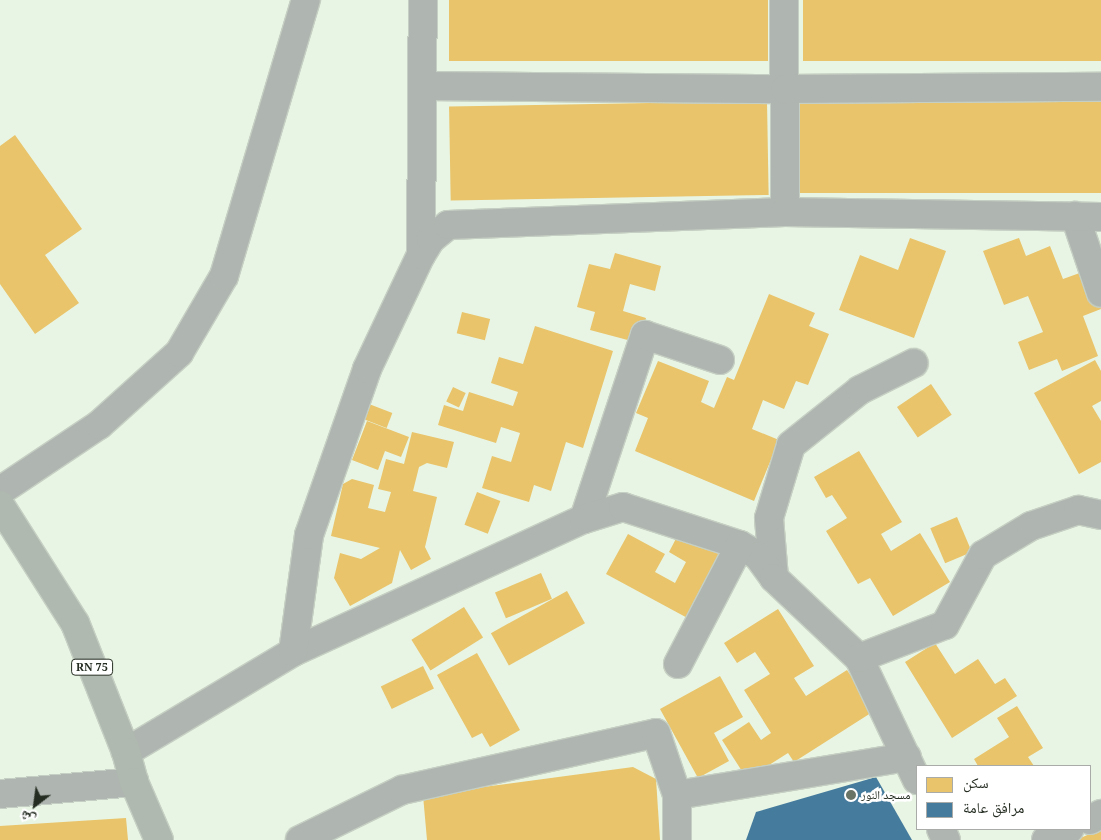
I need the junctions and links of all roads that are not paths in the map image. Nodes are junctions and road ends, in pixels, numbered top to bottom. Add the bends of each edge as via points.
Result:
1 (306, 0) edge
2 (423, 0) edge
3 (784, 0) edge
4 (424, 86) junction
5 (1101, 87) edge
6 (784, 89) junction
7 (785, 212) junction
8 (1088, 216) edge
9 (421, 256) junction
10 (1101, 292) edge
11 (720, 360) dead end
12 (914, 363) dead end
13 (0, 492) edge
14 (0, 506) edge
15 (1101, 516) edge
16 (584, 519) junction
17 (740, 545) junction
18 (774, 578) junction
19 (293, 652) junction
20 (859, 658) junction
21 (678, 664) dead end
22 (126, 752) junction
23 (912, 768) edge
24 (134, 782) junction
25 (0, 794) edge
26 (677, 795) junction
27 (1068, 830) edge
28 (159, 840) edge
29 (300, 840) edge
30 (677, 840) edge
31 (1046, 840) edge

1 - 13 street via 224,276 179,354 99,425
2 - 4 street
3 - 6 street
4 - 6 street
4 - 9 street
5 - 6 street
6 - 7 street
7 - 8 street
7 - 9 street via 448,225 431,239
8 - 10 street
9 - 19 street via 367,369 309,535
11 - 16 street via 645,335
12 - 18 street via 860,390 790,445 769,518
14 - 22 main road, RN 75 via 75,623
15 - 20 street via 1078,510 1031,526 983,556 944,625
16 - 17 street via 623,507
16 - 19 street
17 - 18 street via 758,556
17 - 21 street
18 - 20 street
19 - 22 street
20 - 23 street
22 - 24 main road, RN 75
23 - 26 street
24 - 25 street
24 - 28 main road, RN 75
26 - 29 street via 656,733 402,790
26 - 30 street
27 - 31 street

